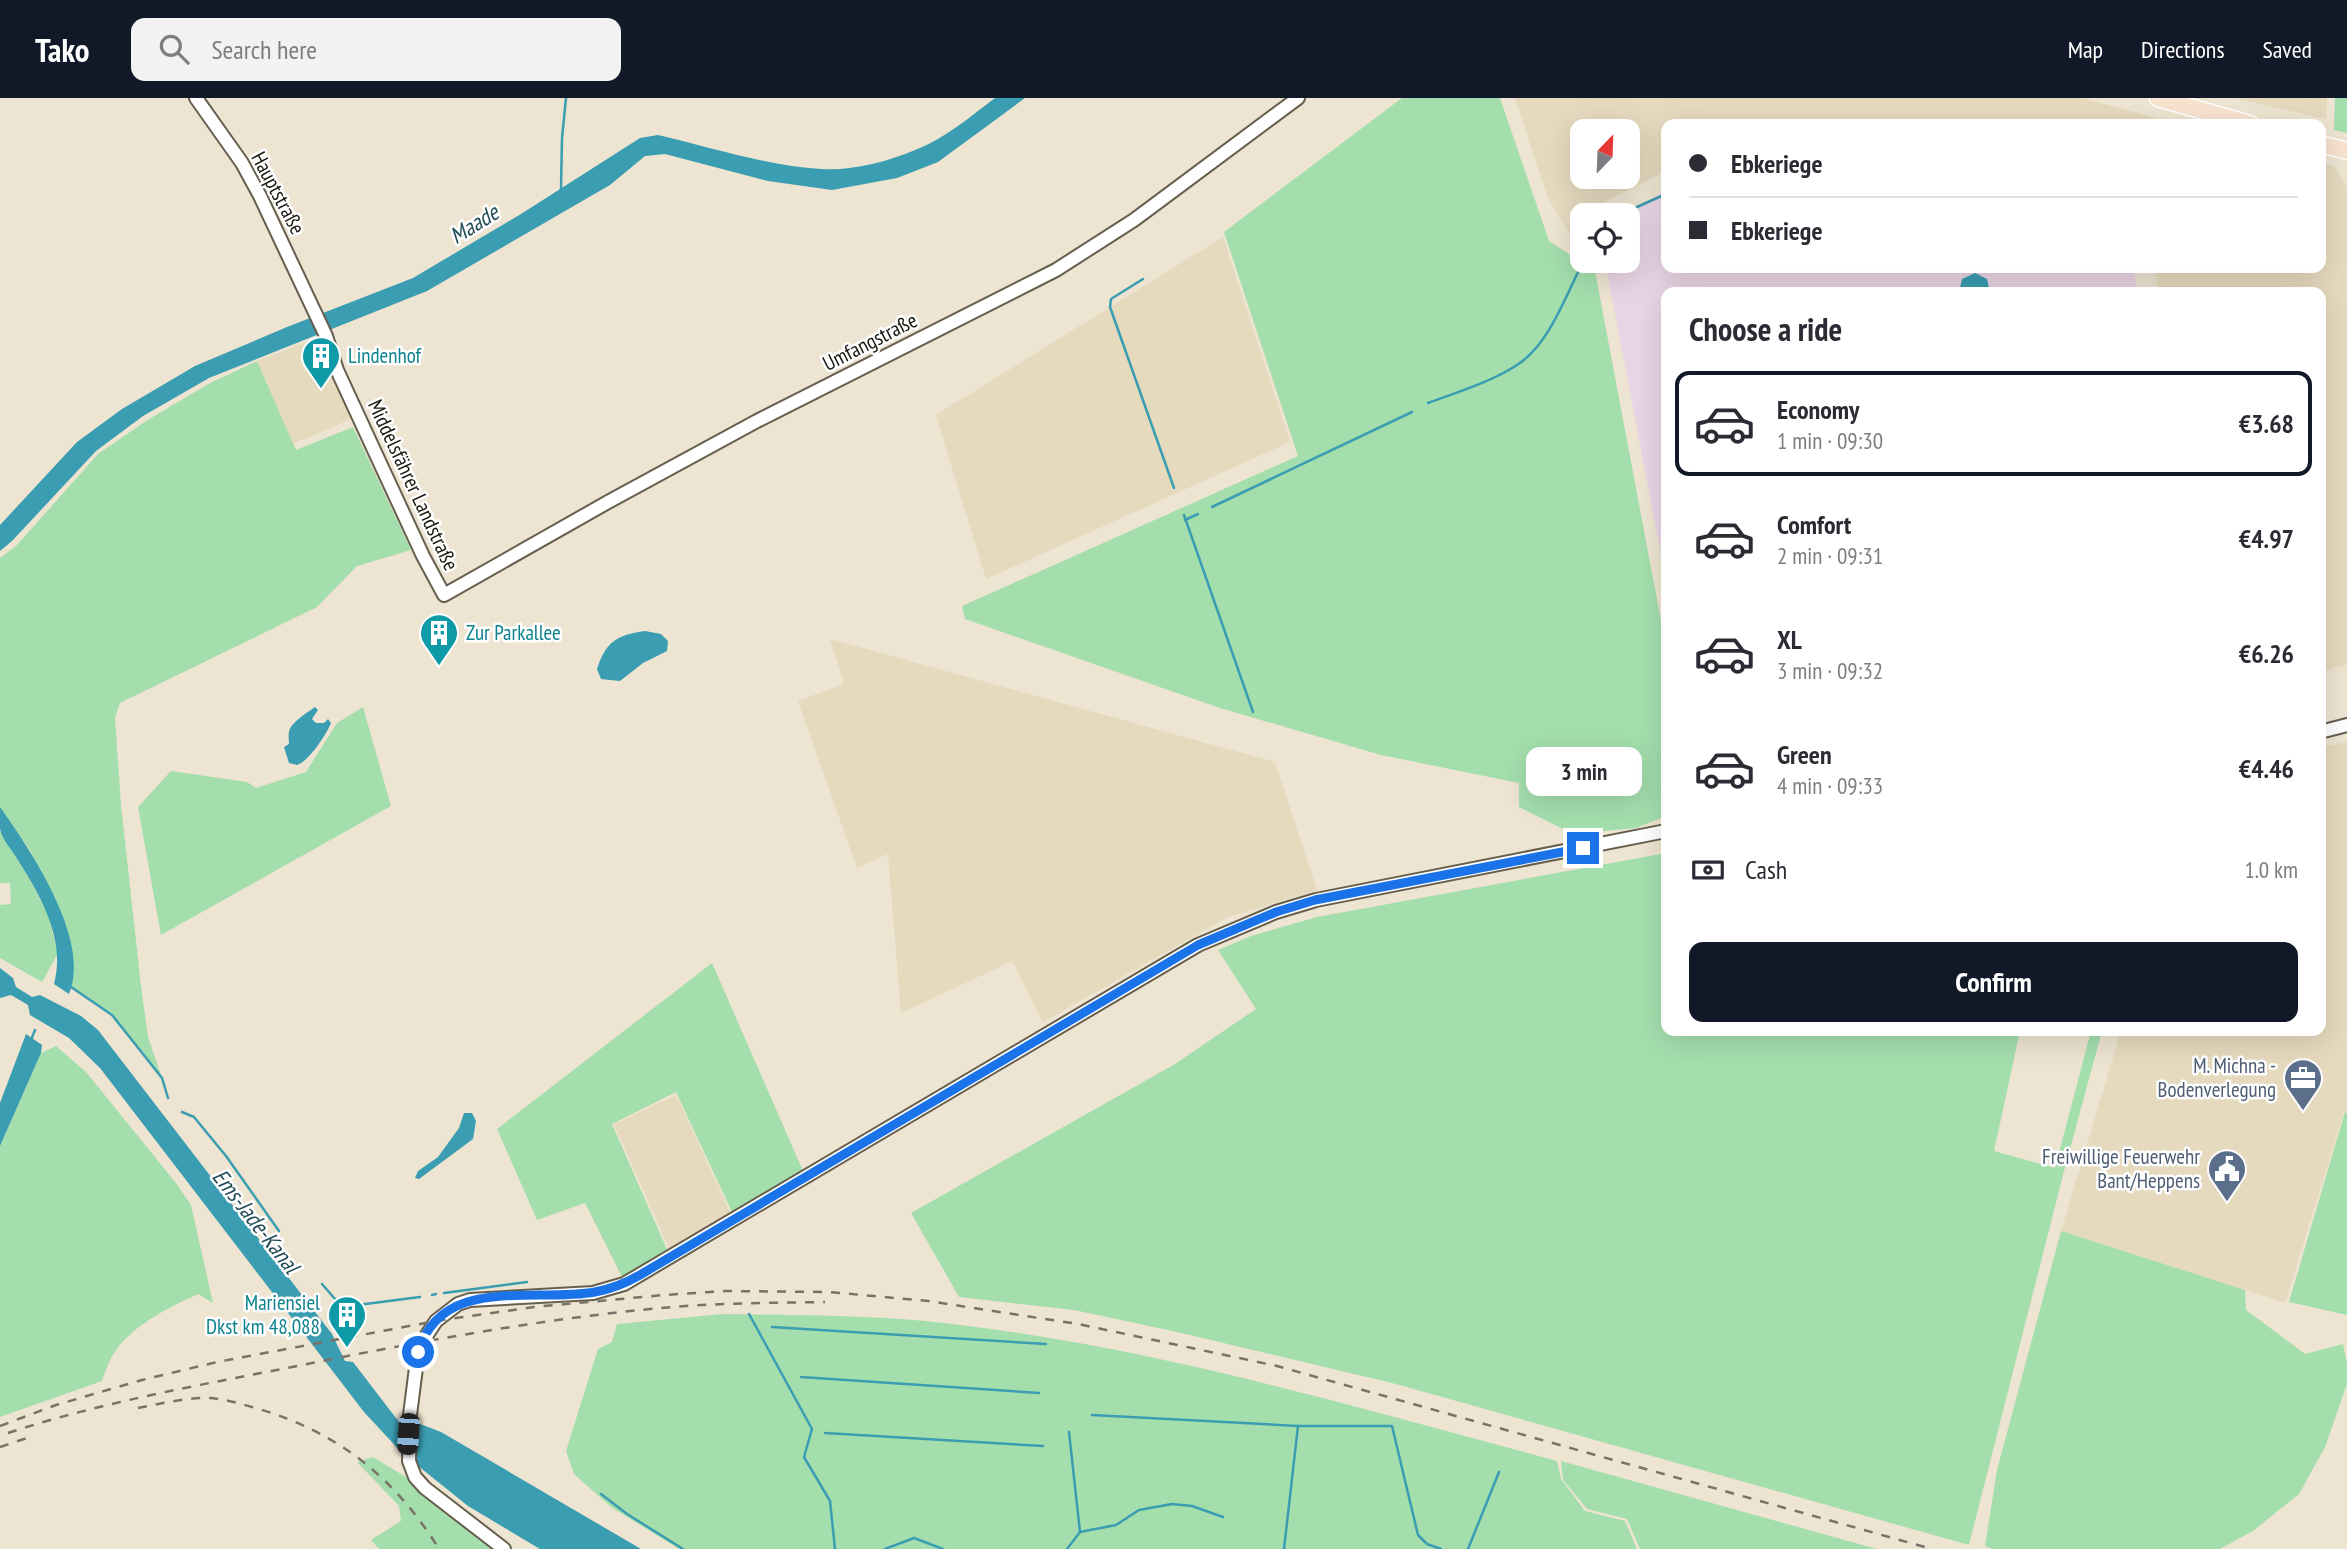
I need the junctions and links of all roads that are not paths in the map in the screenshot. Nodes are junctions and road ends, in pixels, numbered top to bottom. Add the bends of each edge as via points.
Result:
1 (196, 98) edge
2 (1298, 98) edge
3 (2158, 98) edge
4 (2232, 119) edge
5 (2333, 148) edge
6 (2347, 163) edge
7 (313, 310) joint
8 (444, 595) joint
9 (2347, 725) edge
10 (2326, 730) edge
11 (1661, 832) edge
12 (504, 1549) edge

1 - 7 street, Hauptstraße via 242,163
2 - 8 street, Umfangstraße via 1134,220 1056,270 757,421
3 - 4 main road
5 - 6 main road
7 - 8 street, Middelsfährer Landstraße
9 - 10 street
11 - 12 street via 1315,900 1276,912 1198,945 632,1280 593,1293 494,1297 458,1304 436,1321 421,1343 407,1453 425,1488

